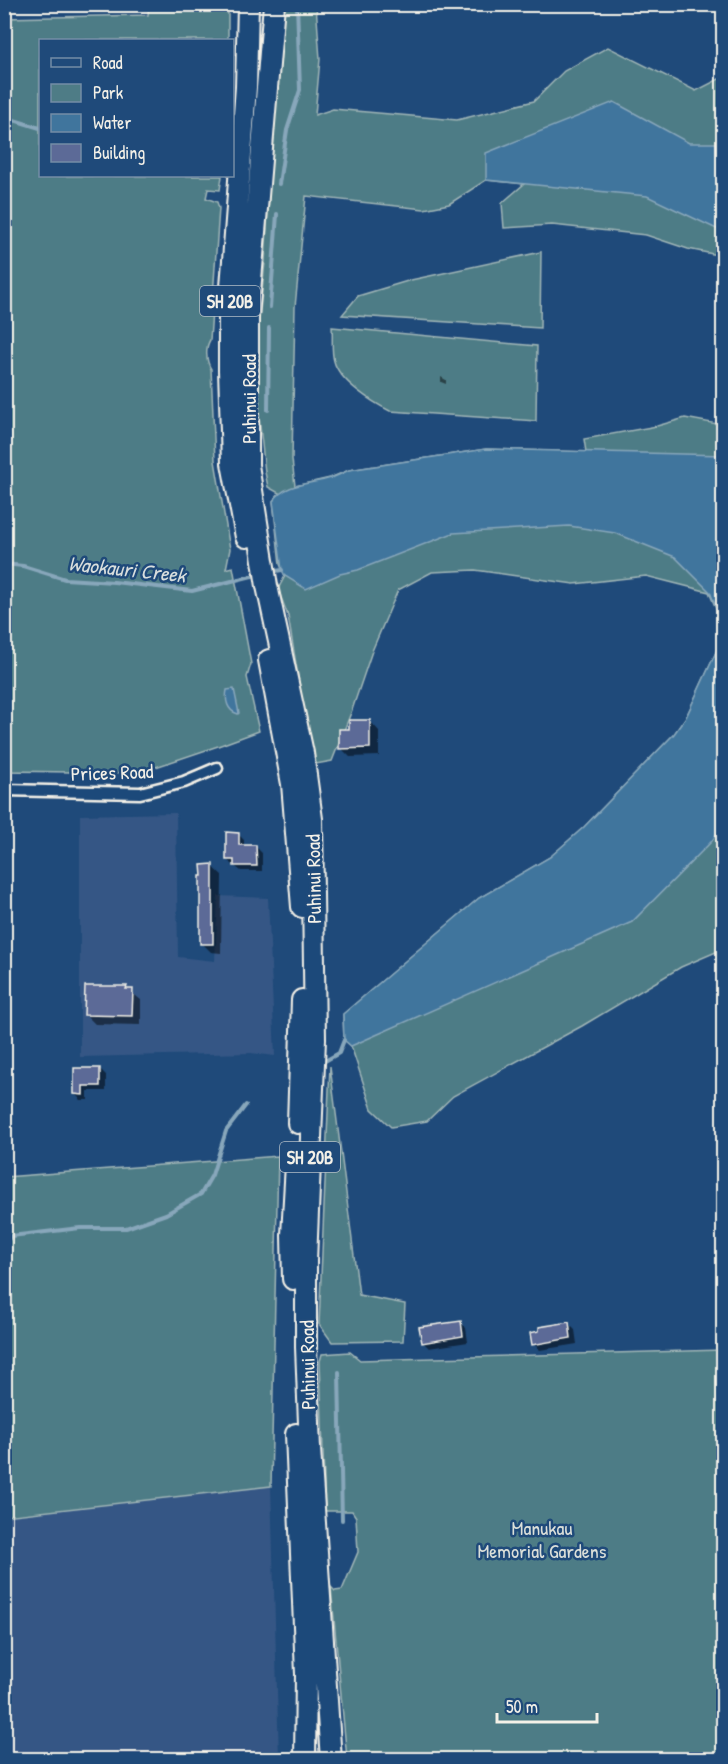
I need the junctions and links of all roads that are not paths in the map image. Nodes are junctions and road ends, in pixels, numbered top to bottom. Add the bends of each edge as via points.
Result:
1 (248, 4) edge
2 (274, 4) edge
3 (257, 562) junction
4 (262, 587) junction
5 (217, 768) dead end
6 (4, 790) edge
7 (305, 1760) edge
8 (331, 1760) edge

1 - 3 highway, Puhinui Road / SH 20B via 229,370 232,463
2 - 3 highway, Puhinui Road / SH 20B via 248,316 248,465
3 - 4 highway, Puhinui Road / SH 20B
4 - 7 highway, Puhinui Road / SH 20B via 292,784 303,930 292,1235 306,1674
4 - 8 highway, Puhinui Road / SH 20B via 303,753 312,819 315,1039 306,1347
5 - 6 street, Prices Road via 184,782 140,793

